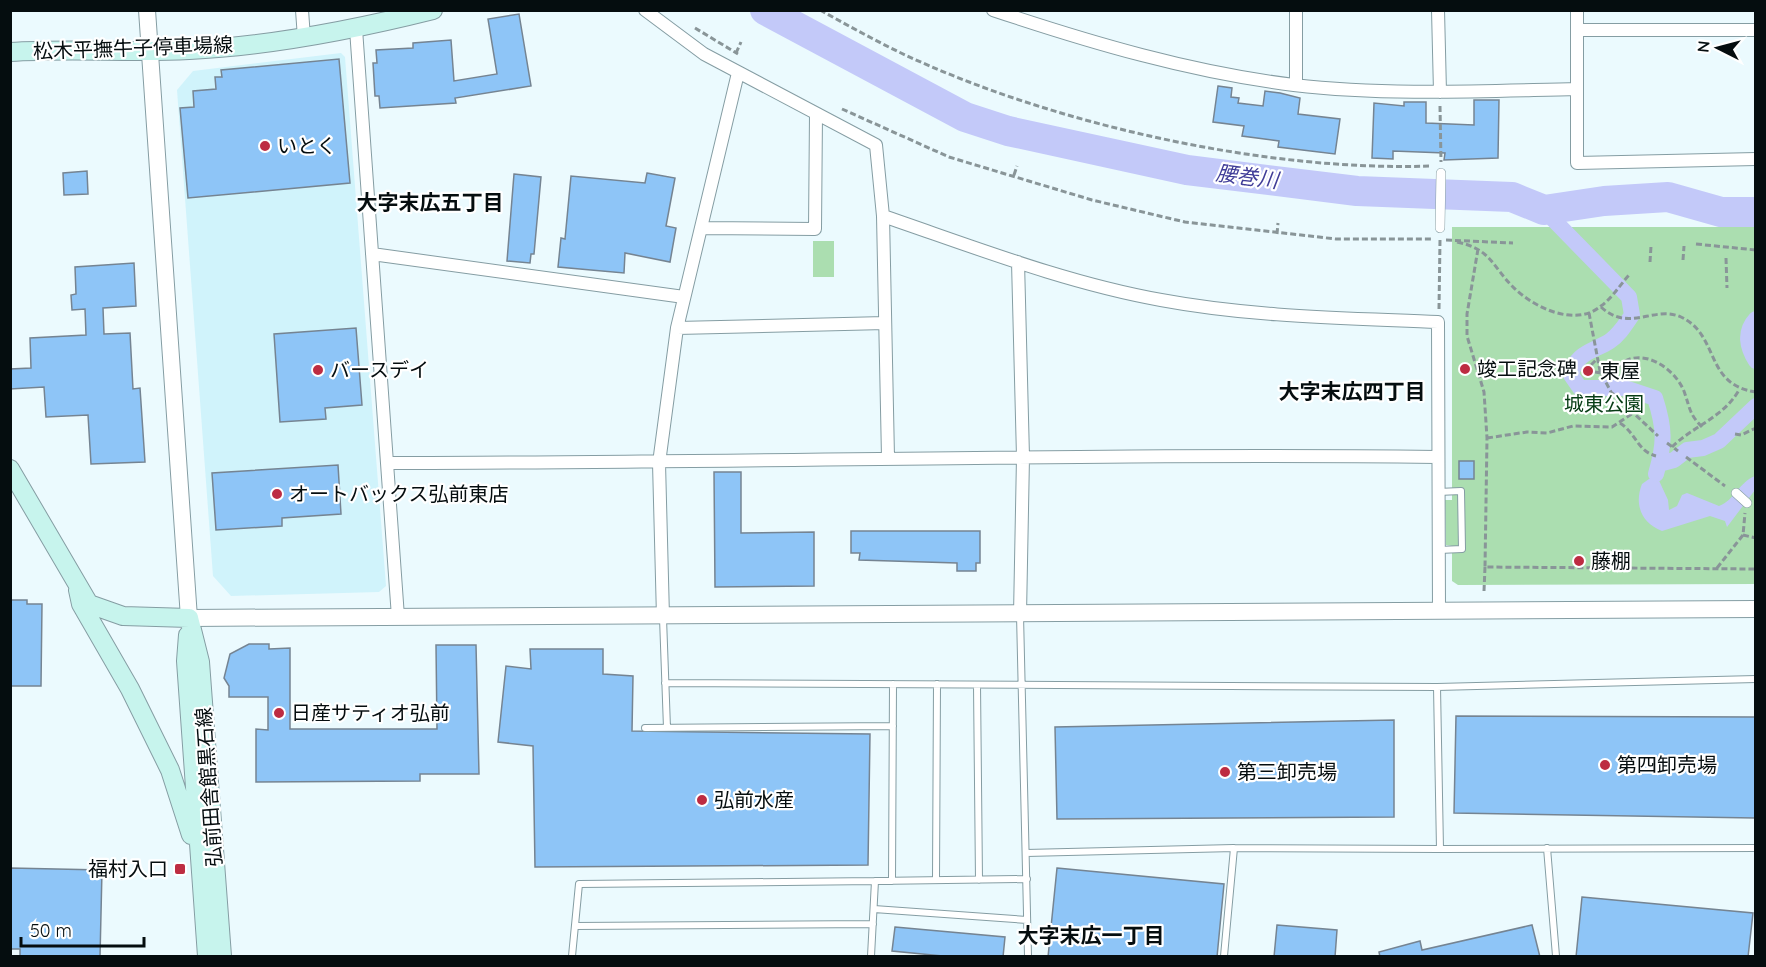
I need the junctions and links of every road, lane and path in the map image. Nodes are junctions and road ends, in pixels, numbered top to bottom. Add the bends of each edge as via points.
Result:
1 (147, 10) edge
2 (302, 10) edge
3 (433, 10) edge
4 (645, 10) edge
5 (820, 10) edge
6 (993, 10) edge
7 (1296, 10) edge
8 (1438, 10) edge
9 (1577, 10) edge
10 (687, 23) dead end
11 (356, 29) junction
12 (1578, 30) junction
13 (1755, 30) edge
14 (304, 38) junction
15 (741, 42) dead end
16 (150, 51) junction
17 (10, 52) edge
18 (736, 53) junction
19 (746, 60) dead end
20 (738, 73) junction
21 (1296, 85) junction
22 (1577, 90) junction
23 (1440, 92) junction
24 (841, 109) dead end
25 (816, 114) junction
26 (1755, 159) edge
27 (1017, 166) dead end
28 (1441, 172) dead end
29 (1014, 175) junction
30 (883, 216) junction
31 (1278, 223) dead end
32 (700, 228) junction
33 (1440, 228) dead end
34 (1277, 234) junction
35 (1440, 239) junction
36 (1513, 243) dead end
37 (1696, 244) dead end
38 (1652, 246) dead end
39 (1684, 246) dead end
40 (1478, 249) junction
41 (1755, 250) edge
42 (372, 254) junction
43 (1726, 258) dead end
44 (1683, 260) dead end
45 (1018, 262) junction
46 (1650, 262) dead end
47 (1629, 275) dead end
48 (1727, 288) dead end
49 (684, 297) junction
50 (1601, 307) junction
51 (1588, 313) junction
52 (1438, 322) junction
53 (885, 323) junction
54 (677, 328) junction
55 (1598, 358) junction
56 (1591, 365) dead end
57 (1595, 372) dead end
58 (1601, 373) junction
59 (1604, 378) junction
60 (1739, 390) junction
61 (1755, 392) edge
62 (1632, 413) junction
63 (1620, 423) junction
64 (1702, 427) junction
65 (1755, 428) edge
66 (1735, 434) dead end
67 (1658, 436) dead end
68 (1487, 438) junction
69 (1667, 443) dead end
70 (1672, 447) junction
71 (1677, 451) dead end
72 (1437, 456) junction
73 (1656, 456) dead end
74 (888, 457) junction
75 (1023, 457) junction
76 (1686, 457) dead end
77 (389, 463) junction
78 (658, 463) junction
79 (10, 469) edge
80 (1438, 492) junction
81 (1736, 493) joint
82 (1747, 503) dead end
83 (1755, 538) edge
84 (1438, 550) junction
85 (1485, 567) junction
86 (1717, 568) junction
87 (1755, 569) edge
88 (78, 590) junction
89 (1484, 591) dead end
90 (1755, 609) edge
91 (1439, 612) junction
92 (1020, 615) junction
93 (398, 617) junction
94 (663, 617) junction
95 (189, 618) junction
96 (1755, 679) edge
97 (665, 683) junction
98 (893, 684) junction
99 (937, 684) junction
100 (977, 685) junction
101 (1022, 685) junction
102 (1437, 687) junction
103 (893, 726) junction
104 (645, 728) dead end
105 (667, 728) junction
106 (1234, 848) junction
107 (1547, 848) junction
108 (1755, 848) edge
109 (1440, 849) junction
110 (1026, 853) junction
111 (200, 862) junction
112 (1027, 879) junction
113 (936, 880) junction
114 (979, 880) junction
115 (875, 881) junction
116 (892, 881) junction
117 (874, 909) junction
118 (1028, 920) junction
119 (873, 924) junction
120 (575, 926) junction
121 (207, 957) edge
122 (222, 957) edge
123 (572, 957) edge
124 (871, 957) edge
125 (1028, 957) edge
126 (1224, 957) edge
127 (1556, 957) edge

1 - 16 street
2 - 14 street
3 - 11 main road, 松木平撫牛子停車場線
4 - 20 street via 704,54
5 - 23 path via 901,53 1029,101 1150,135 1265,156 1394,167 1441,165
6 - 21 street via 1119,51 1199,70
7 - 21 street
8 - 23 street
9 - 12 street
10 - 18 path
11 - 14 main road, 松木平撫牛子停車場線
11 - 42 street
12 - 13 street
12 - 22 street
14 - 16 main road, 松木平撫牛子停車場線
15 - 18 path
16 - 17 main road, 松木平撫牛子停車場線
16 - 95 street
18 - 19 path
20 - 25 street
20 - 32 street
21 - 23 street
22 - 23 street
22 - 26 street via 1577,163
24 - 29 path via 949,157
25 - 30 street via 876,145
25 - 32 street via 815,230
27 - 29 path
28 - 33 street
29 - 34 path via 1092,200 1185,222
30 - 45 street
30 - 53 street
31 - 34 path
32 - 49 street
34 - 35 path via 1336,239
35 - 36 path
35 - 40 path
35 - 52 path
37 - 41 path
38 - 46 path
39 - 44 path
40 - 51 path via 1494,261 1512,286 1531,303 1549,311
40 - 68 path via 1467,336 1484,392
42 - 49 street
42 - 77 street
43 - 48 path
45 - 52 street via 1161,300 1268,314
45 - 75 street
47 - 50 path
49 - 54 street
50 - 51 path
50 - 60 path via 1609,314 1626,318 1668,314 1681,317 1696,328 1716,366
51 - 55 path
52 - 72 street
53 - 54 street
53 - 74 street
54 - 78 street
55 - 56 path
55 - 58 path
57 - 58 path
58 - 59 path
59 - 62 path via 1611,392
59 - 64 path via 1619,364 1633,358 1649,358 1682,387 1689,412
60 - 61 path
60 - 64 path via 1733,401
62 - 63 path
62 - 67 path
63 - 68 path via 1612,427 1573,426 1547,433
63 - 73 path via 1631,431 1640,447
64 - 70 path
65 - 66 path
68 - 85 path
69 - 70 path
70 - 71 path
72 - 75 street
72 - 80 street
74 - 75 street
74 - 78 street
75 - 92 street
76 - 81 path
77 - 78 street
77 - 93 street
78 - 94 street
79 - 88 main road, 弘前田舎館黒石線
80 - 84 street
80 - 84 lane via 1461,491 1462,549
81 - 82 street
83 - 86 path via 1743,535
84 - 91 street
85 - 86 path
85 - 89 path
86 - 87 path
88 - 95 main road, 弘前田舎館黒石線 via 89,604 113,614
88 - 111 main road, 弘前田舎館黒石線 via 81,604 130,689 170,770
90 - 91 street
91 - 92 street
92 - 94 street
92 - 101 lane
93 - 94 street
93 - 95 street
94 - 97 lane
95 - 111 main road, 弘前田舎館黒石線 via 186,662
95 - 122 main road, 弘前田舎館黒石線 via 200,662
96 - 102 lane
97 - 98 lane
97 - 105 lane
98 - 99 lane
98 - 103 lane
99 - 100 lane
99 - 113 lane
100 - 101 lane
100 - 114 lane
101 - 102 lane
101 - 110 lane
102 - 109 lane
103 - 105 lane
103 - 116 lane
104 - 105 lane
106 - 109 lane
106 - 110 lane
106 - 126 lane
107 - 108 lane
107 - 109 lane
107 - 127 lane
110 - 112 lane
111 - 121 main road, 弘前田舎館黒石線
112 - 114 lane
112 - 118 lane
113 - 114 lane
113 - 116 lane
115 - 116 lane
115 - 117 lane
115 - 120 lane via 579,884
117 - 118 lane
117 - 119 lane
118 - 125 lane
119 - 120 lane
119 - 124 lane
120 - 123 lane

